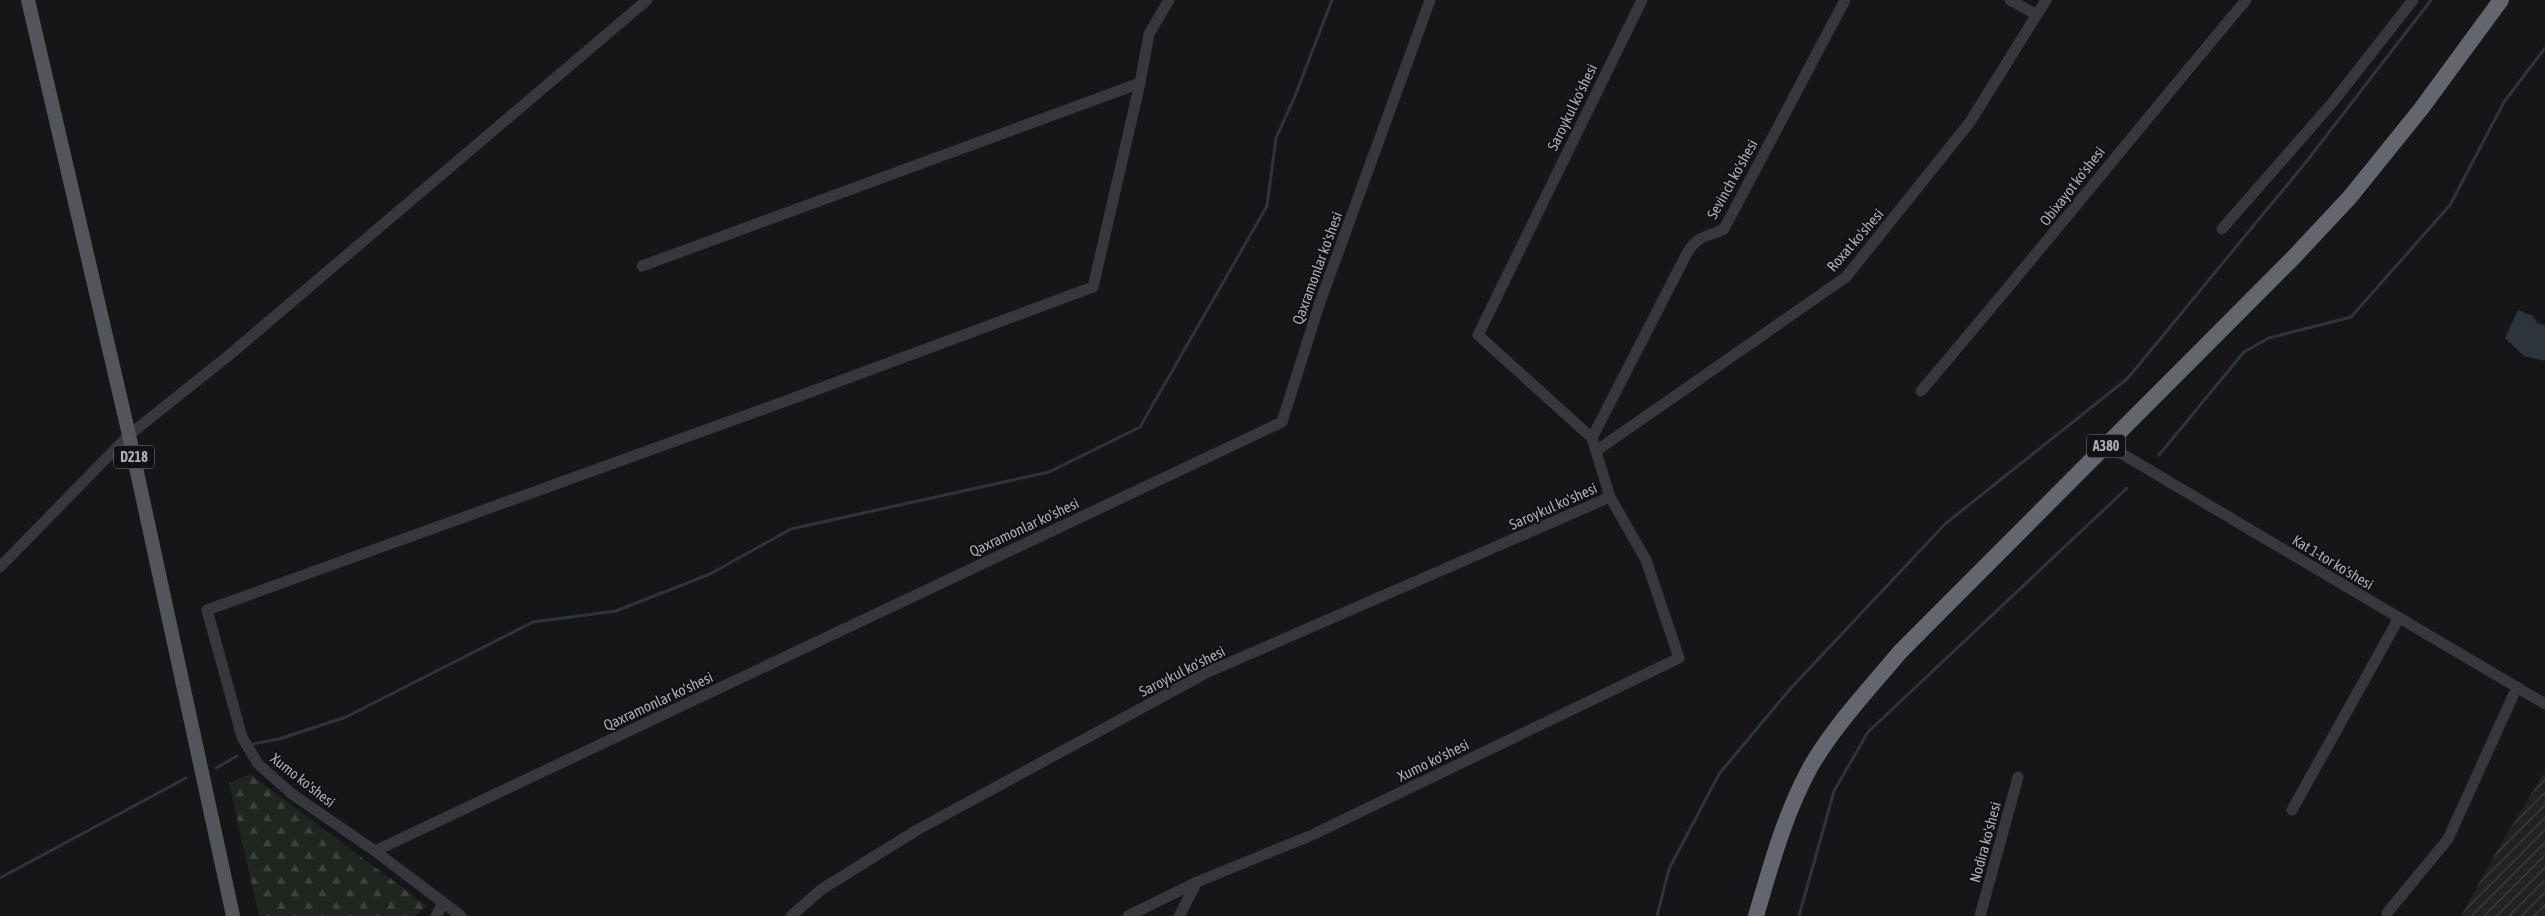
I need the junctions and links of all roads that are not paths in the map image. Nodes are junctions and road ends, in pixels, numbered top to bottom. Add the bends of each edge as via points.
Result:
1 (28, 0) edge
2 (647, 0) edge
3 (1169, 0) edge
4 (1430, 0) edge
5 (1642, 0) edge
6 (1845, 0) edge
7 (2010, 0) edge
8 (2046, 0) edge
9 (2246, 0) edge
10 (2412, 0) edge
11 (2501, 0) edge
12 (2037, 16) junction
13 (1140, 83) junction
14 (2222, 229) dead end
15 (642, 266) dead end
16 (1921, 391) dead end
17 (129, 435) junction
18 (1592, 438) junction
19 (2107, 445) junction
20 (1596, 452) junction
21 (1610, 497) junction
22 (0, 568) edge
23 (2399, 618) junction
24 (2517, 687) junction
25 (2545, 704) edge
26 (2018, 777) dead end
27 (2292, 810) dead end
28 (375, 851) junction
29 (1197, 882) junction
30 (443, 904) junction
31 (2386, 913) dead end
32 (234, 916) edge
33 (436, 916) edge
34 (461, 916) edge
35 (791, 916) edge
36 (1128, 916) edge
37 (1180, 916) edge
38 (1756, 916) edge
39 (1980, 916) edge

1 - 17 main road, D218
2 - 17 street via 228,356
3 - 13 street via 1150,34
4 - 28 street, Qaxramonlar ko'shesi via 1319,305 1282,422
5 - 18 street, Saroykul ko'shesi via 1478,335
6 - 18 street, Sevinch ko'shesi via 1724,229 1694,241 1687,253
7 - 12 street
8 - 12 street, Roxat ko'shesi
9 - 16 street, Obixayot ko'shesi via 2124,145 2025,270
10 - 14 street via 2333,102
11 - 19 highway, A380 via 2350,198
12 - 20 street, Roxat ko'shesi via 1970,122 1846,277
13 - 15 street
13 - 28 street, Xumo ko'shesi via 1093,286 207,610 242,737 258,764 292,794
17 - 22 street
17 - 32 main road, D218
18 - 20 street
19 - 23 street, Kat 1-tor ko'shesi
19 - 38 highway, A380 via 1900,652 1828,739 1800,788 1784,826
20 - 21 street
21 - 29 street, Xumo ko'shesi via 1646,560 1679,658 1312,835
21 - 35 street, Saroykul ko'shesi via 1208,672 917,830 822,889
23 - 24 street, Kat 1-tor ko'shesi
23 - 27 street
24 - 25 street, Kat 1-tor ko'shesi
24 - 31 street via 2448,839
26 - 39 street, Nodira ko'shesi
28 - 30 street, Xumo ko'shesi
29 - 36 street, Xumo ko'shesi
29 - 37 street
30 - 33 street
30 - 34 street, Xumo ko'shesi

